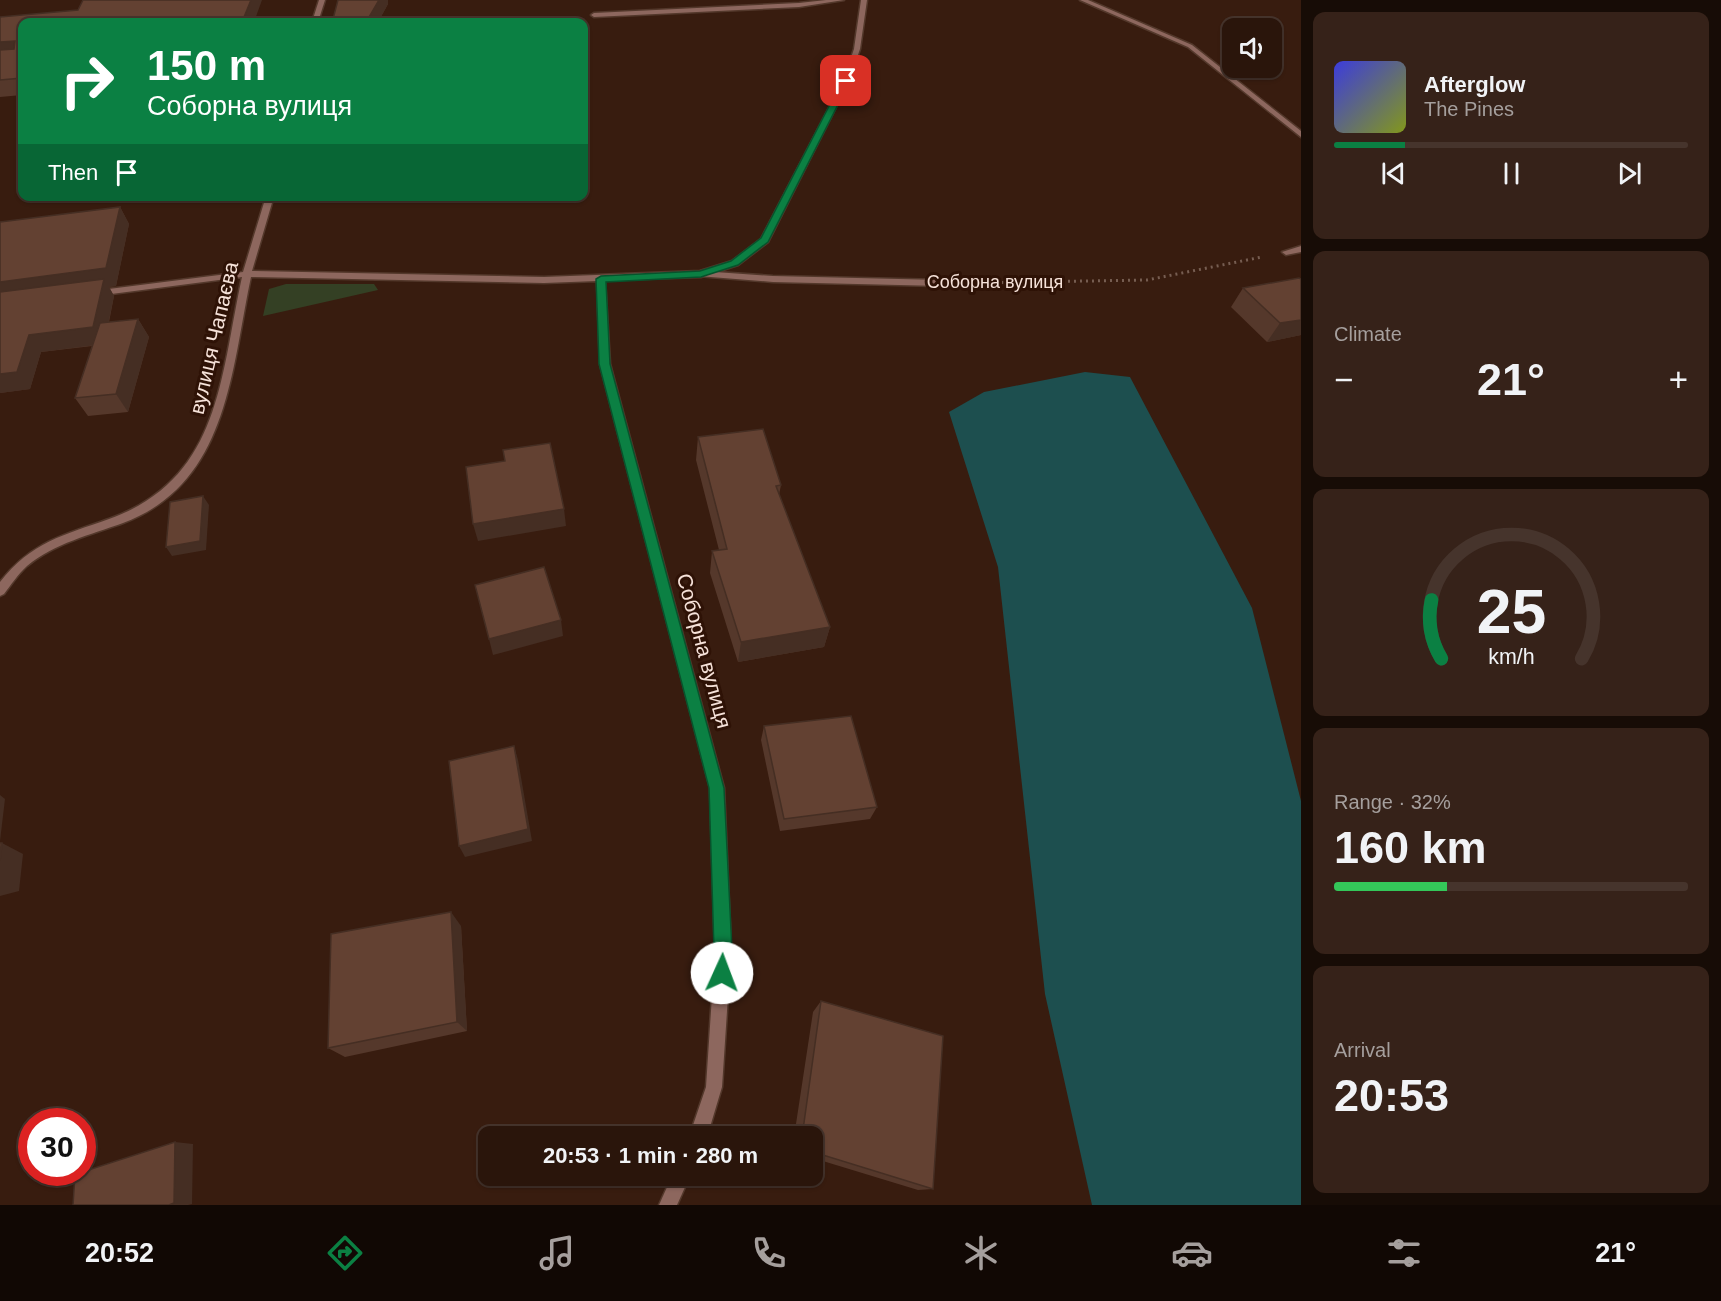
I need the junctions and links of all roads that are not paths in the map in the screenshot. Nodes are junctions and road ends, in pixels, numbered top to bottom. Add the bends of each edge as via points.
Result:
1 (322, 0) edge
2 (841, 0) edge
3 (864, 0) edge
4 (1083, 0) edge
5 (594, 15) dead end
6 (316, 18) edge
7 (1301, 135) edge
8 (269, 201) edge
9 (1301, 249) edge
10 (1286, 252) road end
11 (247, 274) junction
12 (701, 274) junction
13 (601, 279) junction
14 (941, 283) road end
15 (82, 295) edge
16 (0, 591) edge
17 (702, 1126) edge
18 (677, 1186) edge
19 (668, 1205) edge

1 - 6 street
2 - 5 street
3 - 12 street, Соборна вулиця via 857,49 846,81 765,240 735,263
4 - 7 street via 1190,46
8 - 11 street, вулиця Чапаєва
9 - 10 street
11 - 13 street
11 - 15 street
11 - 16 street, вулиця Чапаєва via 218,418 199,459 169,492 136,513 57,543 23,562
12 - 13 street, Соборна вулиця
12 - 14 street, Соборна вулиця
13 - 17 street, Соборна вулиця via 605,364 717,788 723,950 714,1087
18 - 19 street

